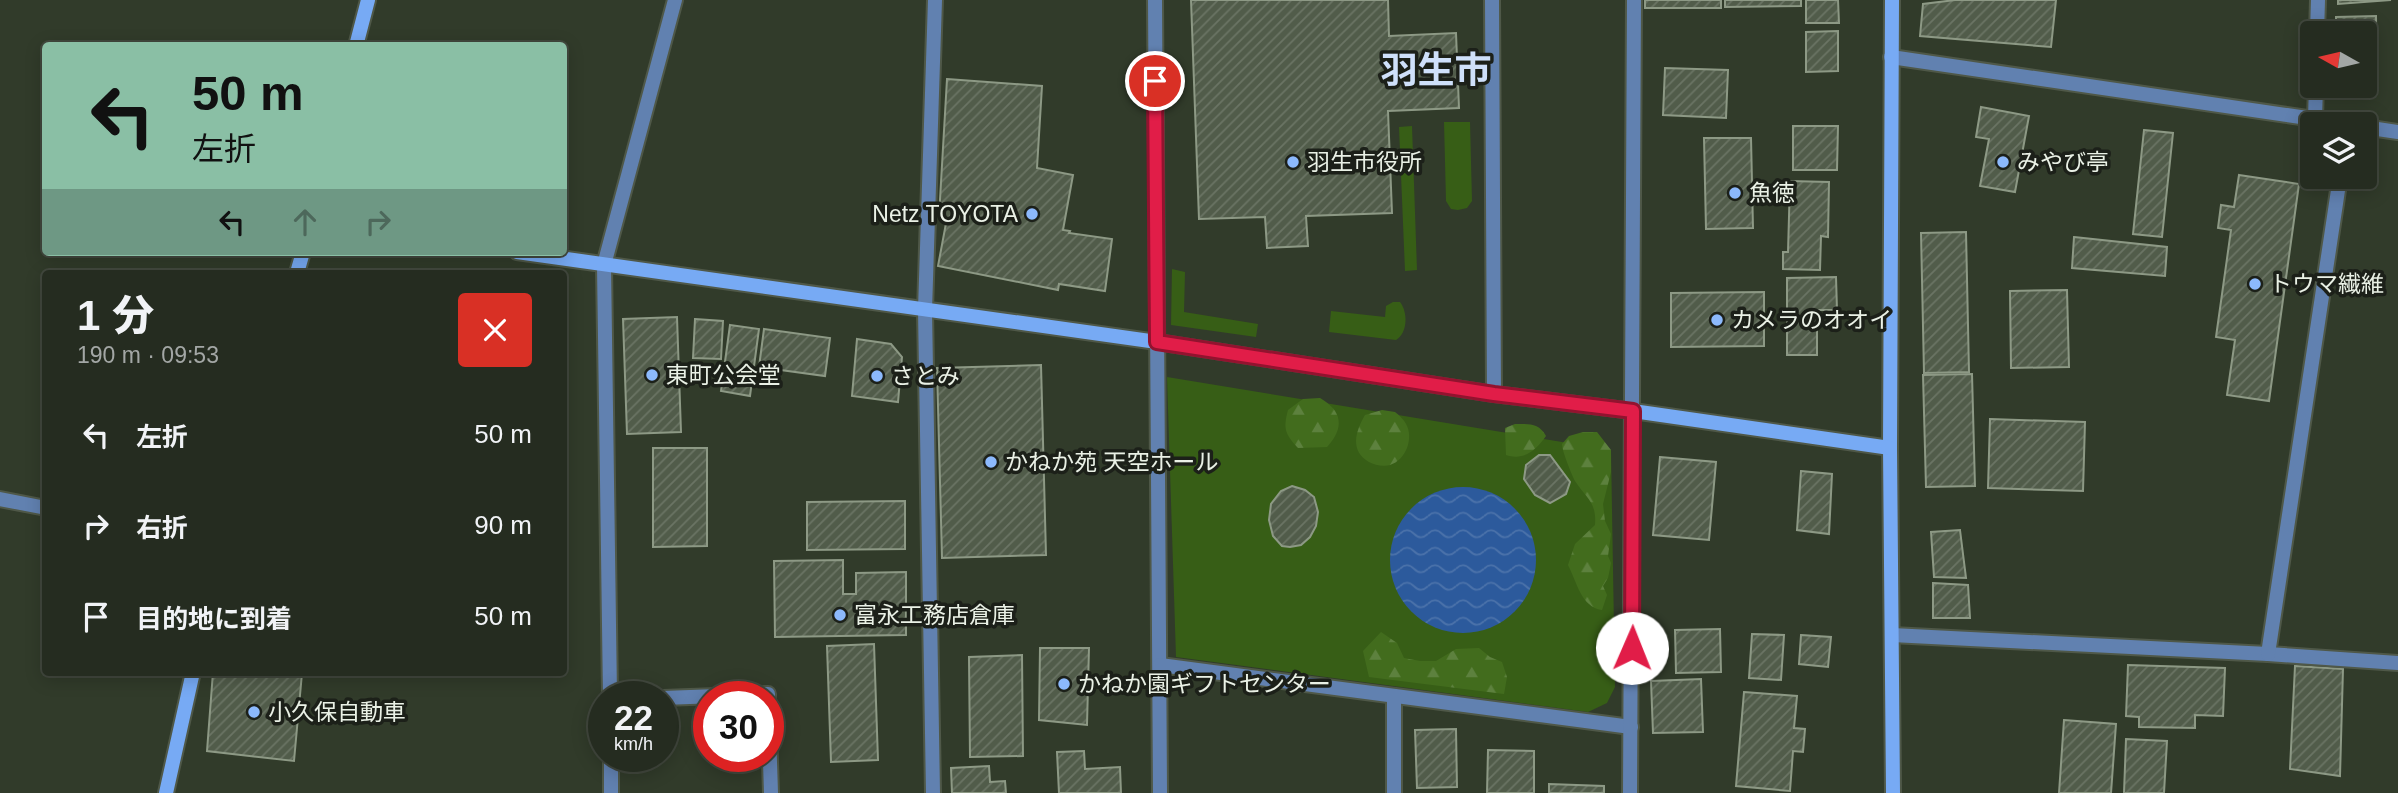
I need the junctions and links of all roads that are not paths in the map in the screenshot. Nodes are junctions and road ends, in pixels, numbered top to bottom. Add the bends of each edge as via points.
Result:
1 (368, 0) edge
2 (675, 0) edge
3 (935, 0) edge
4 (1155, 0) edge
5 (1492, 0) edge
6 (1634, 0) edge
7 (1892, 0) edge
8 (2318, 0) edge
9 (2317, 21) edge
10 (357, 42) edge
11 (1891, 57) junction
12 (2300, 116) edge
13 (2377, 129) edge
14 (2398, 132) edge
15 (2338, 189) edge
16 (544, 256) edge
17 (604, 265) junction
18 (925, 310) junction
19 (1157, 342) junction
20 (1494, 394) junction
21 (1633, 411) junction
22 (1890, 448) junction
23 (0, 499) edge
24 (42, 507) edge
25 (1892, 635) junction
26 (2268, 654) junction
27 (2398, 663) edge
28 (1160, 665) junction
29 (192, 676) edge
30 (610, 681) edge
31 (1394, 696) junction
32 (1631, 727) junction
33 (611, 772) edge
34 (770, 772) edge
35 (166, 793) edge
36 (611, 793) edge
37 (771, 793) edge
38 (933, 793) edge
39 (1160, 793) edge
40 (1394, 793) edge
41 (1630, 793) edge
42 (1893, 793) edge

1 - 10 street
2 - 17 street
3 - 18 street
4 - 19 street
5 - 20 street
6 - 21 street
7 - 11 street
8 - 9 street
11 - 12 street
11 - 22 street
13 - 14 street
15 - 26 street
16 - 17 street
17 - 18 street
17 - 30 street
18 - 19 street
18 - 38 street
19 - 20 street
19 - 28 street
20 - 21 street
21 - 22 street
21 - 32 street
22 - 25 street
23 - 24 street
25 - 26 street
25 - 42 street
26 - 27 street
28 - 31 street
28 - 39 street
29 - 35 street
31 - 32 street
31 - 40 street
32 - 41 street
33 - 36 street
34 - 37 street

